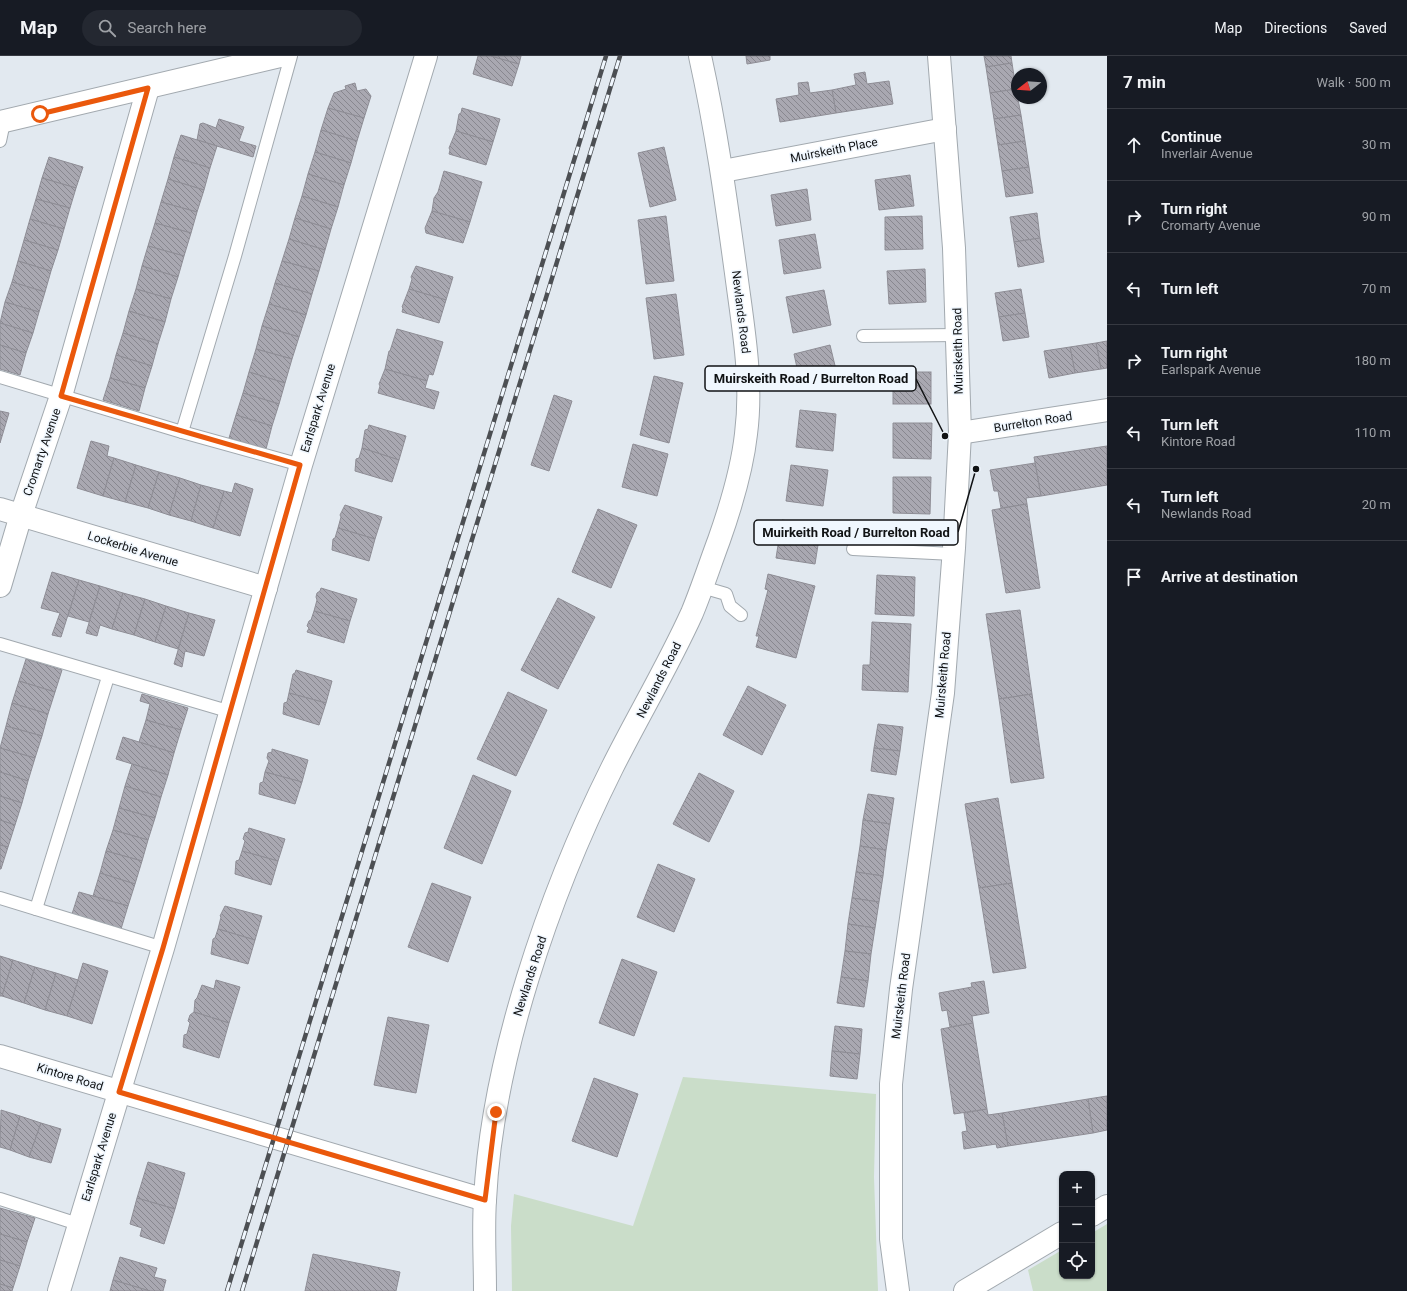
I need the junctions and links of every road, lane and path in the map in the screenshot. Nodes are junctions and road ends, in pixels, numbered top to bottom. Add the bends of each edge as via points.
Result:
1 (280, 56) edge
2 (291, 56) edge
3 (426, 56) edge
4 (700, 56) edge
5 (939, 56) edge
6 (148, 88) junction
7 (1, 128) edge
8 (945, 129) junction
9 (723, 171) junction
10 (958, 335) junction
11 (863, 336) dead end
12 (0, 377) edge
13 (61, 396) junction
14 (1107, 410) edge
15 (182, 432) junction
16 (960, 433) junction
17 (300, 465) junction
18 (0, 509) edge
19 (21, 515) junction
20 (853, 549) dead end
21 (953, 554) junction
22 (0, 586) edge
23 (702, 587) junction
24 (266, 588) junction
25 (741, 615) dead end
26 (0, 644) edge
27 (108, 677) junction
28 (231, 712) junction
29 (0, 898) edge
30 (36, 909) junction
31 (163, 948) junction
32 (0, 1056) edge
33 (119, 1092) junction
34 (0, 1199) edge
35 (485, 1200) junction
36 (1107, 1206) edge
37 (1095, 1213) edge
38 (78, 1224) junction
39 (1059, 1235) edge
40 (59, 1291) edge
41 (485, 1291) edge
42 (898, 1291) edge
43 (965, 1291) edge

1 - 6 street
2 - 15 lane
3 - 17 street, Earlspark Avenue
4 - 9 street, Newlands Road
5 - 8 street, Muirskeith Road
6 - 7 street
6 - 13 street, Cromarty Avenue
8 - 9 street, Muirskeith Place
8 - 10 street, Muirskeith Road
9 - 23 street, Newlands Road via 748,362 749,396 746,436 738,479
10 - 11 lane
10 - 16 street, Muirskeith Road
12 - 13 lane
13 - 15 lane
13 - 19 street, Cromarty Avenue
14 - 16 street, Burrelton Road
15 - 17 lane
16 - 21 street, Muirskeith Road
17 - 24 street, Earlspark Avenue
18 - 19 street, Lockerbie Avenue
19 - 22 street, Cromarty Avenue
19 - 24 street, Lockerbie Avenue
20 - 21 lane
21 - 42 street, Muirskeith Road via 943,693 901,989 892,1077 891,1238
23 - 25 lane via 726,594 730,606
23 - 35 street, Newlands Road via 666,666 612,769 553,907 512,1035 496,1112
24 - 28 street, Earlspark Avenue
26 - 27 lane
27 - 28 lane
27 - 30 lane
28 - 31 street, Earlspark Avenue
29 - 30 lane
30 - 31 lane
31 - 33 street, Earlspark Avenue
32 - 33 street, Kintore Road
33 - 35 street, Kintore Road
33 - 38 street, Earlspark Avenue
34 - 38 lane
35 - 41 street, Newlands Road
36 - 37 street
38 - 40 street, Earlspark Avenue
39 - 43 street

